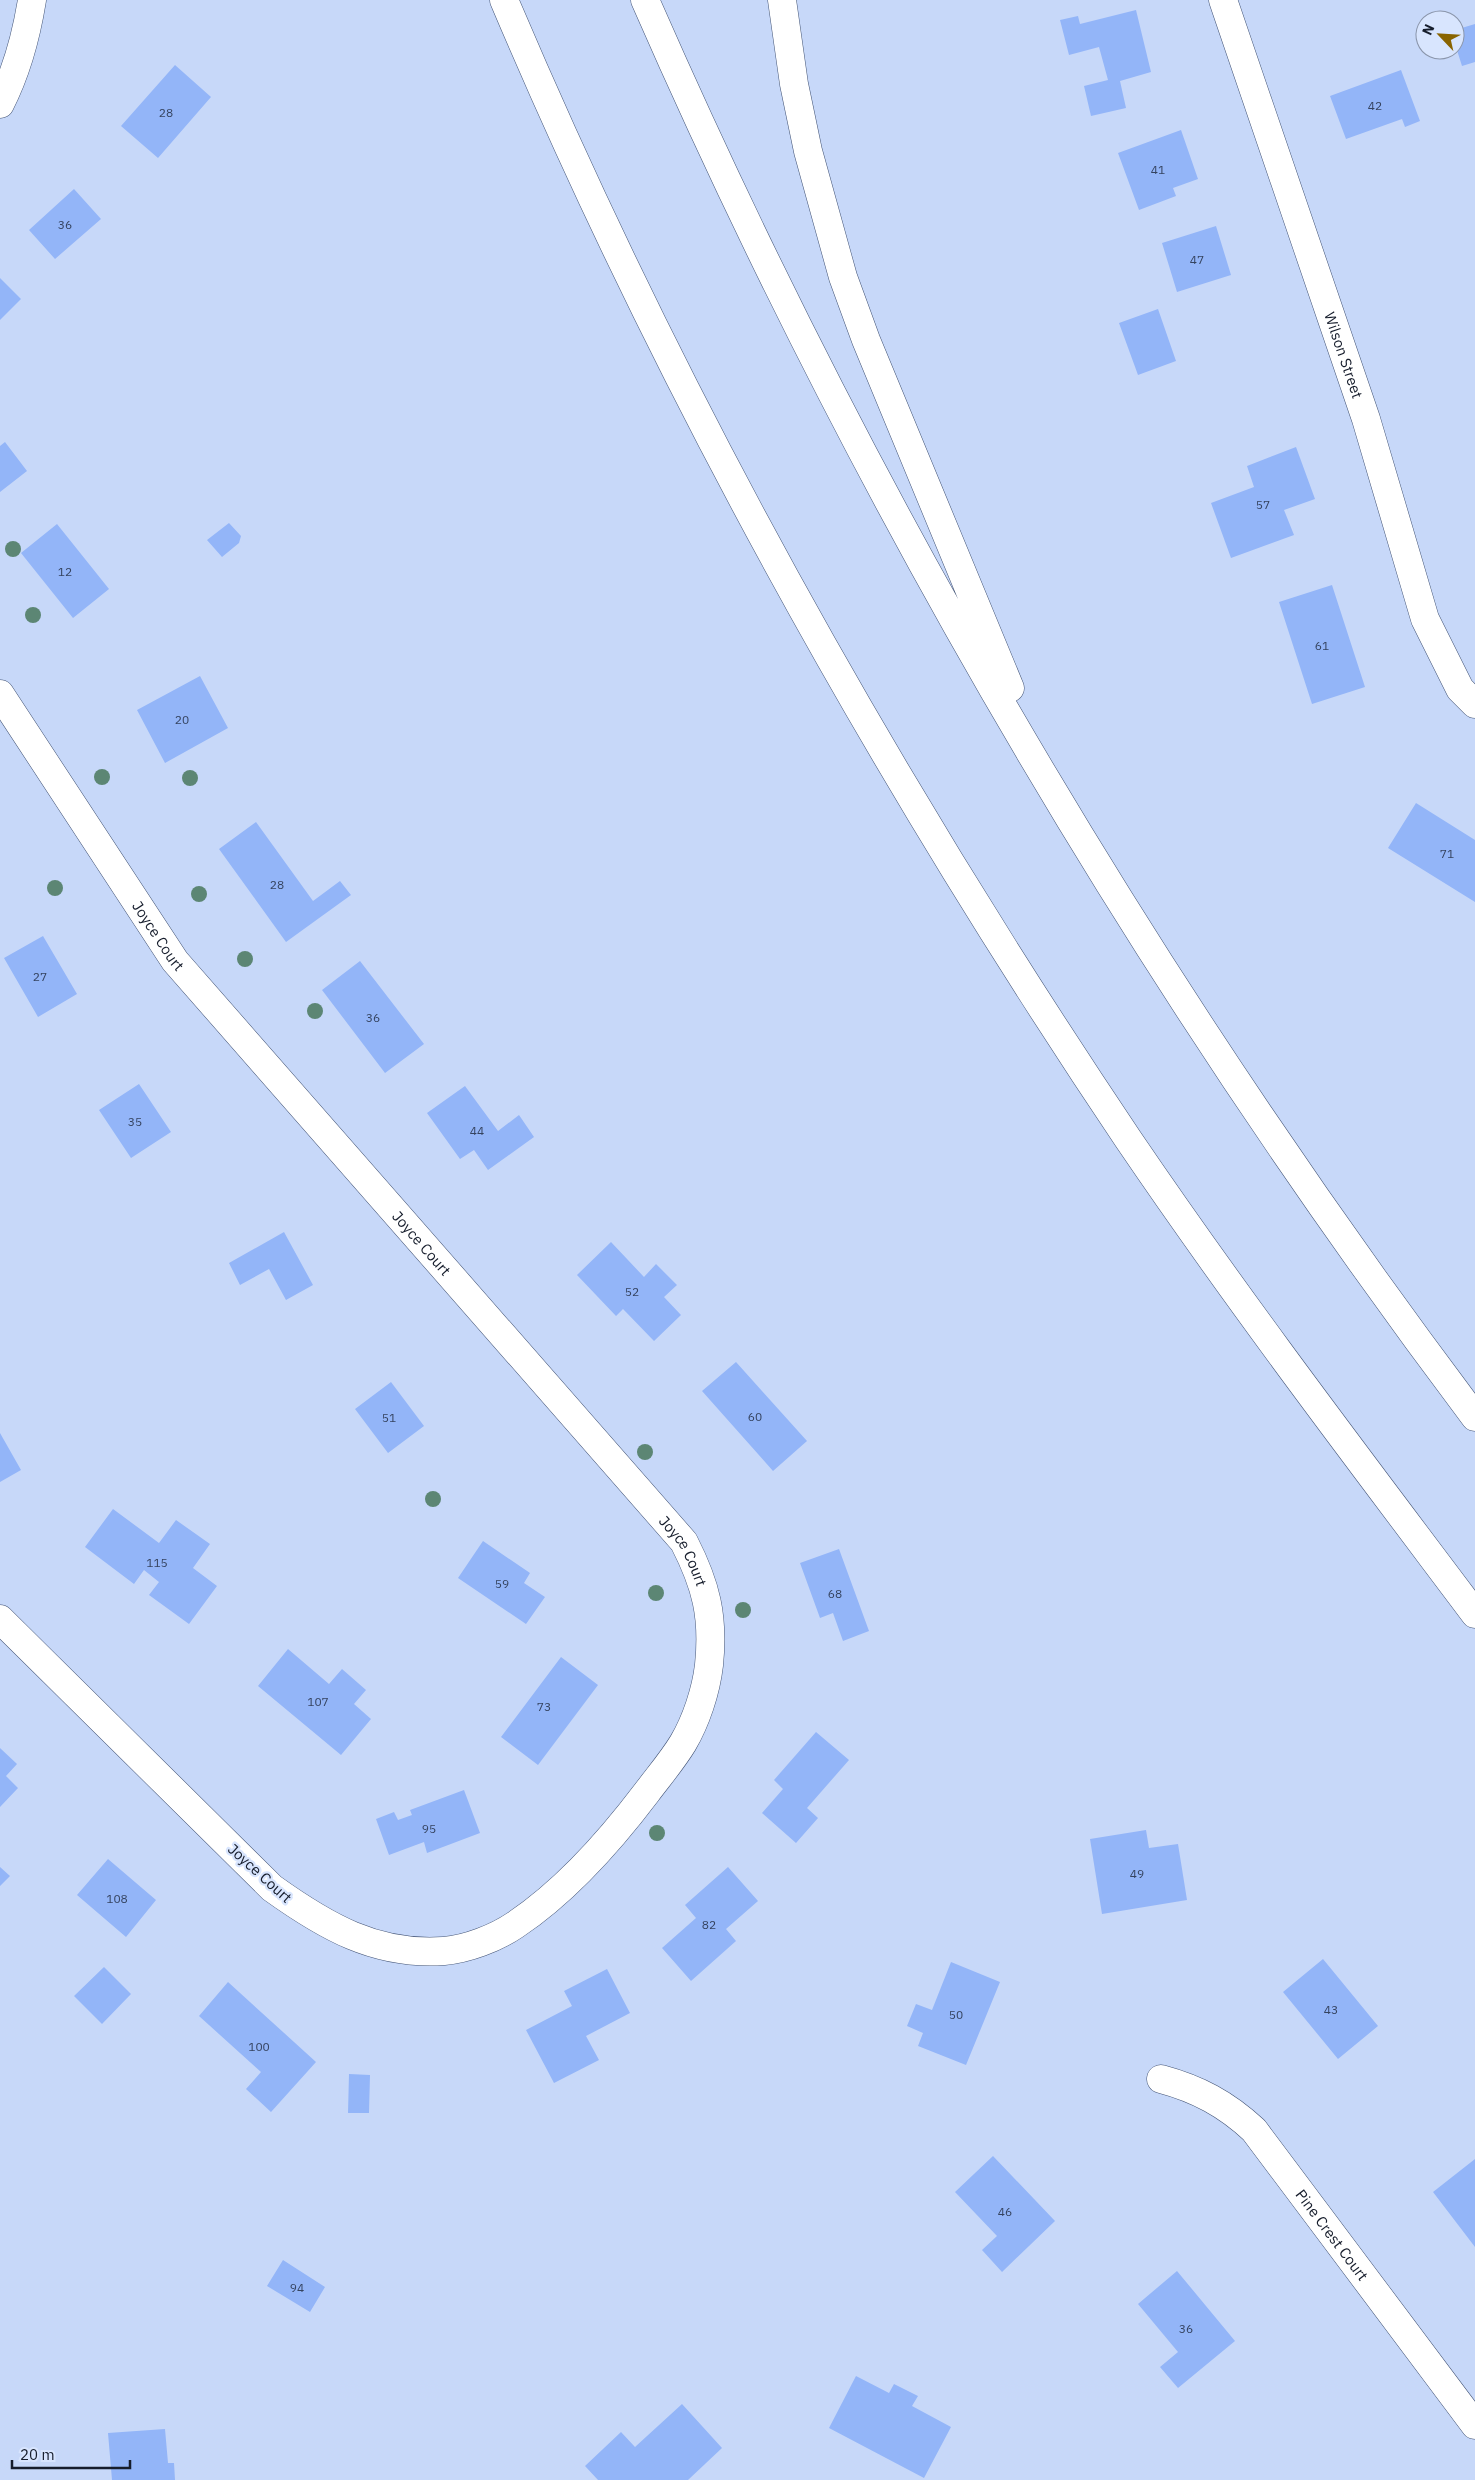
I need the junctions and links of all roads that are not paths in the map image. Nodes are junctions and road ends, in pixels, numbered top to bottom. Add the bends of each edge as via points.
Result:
1 (32, 0) edge
2 (645, 0) edge
3 (782, 0) edge
4 (1223, 0) edge
5 (505, 2) edge
6 (0, 104) edge
7 (0, 694) edge
8 (1475, 704) edge
9 (1052, 791) junction
10 (1475, 1417) edge
11 (1475, 1614) edge
12 (0, 1618) edge
13 (1161, 2080) dead end
14 (1475, 2425) edge

1 - 6 main road via 18,61
2 - 9 main road via 774,280 840,410 908,538
3 - 9 main road via 808,152 843,277
4 - 8 main road, Wilson Street via 1366,419 1425,619 1460,689
5 - 11 main road via 581,174 691,401 828,655 901,780 1052,1024 1136,1150 1297,1377
7 - 12 main road, Joyce Court via 175,961 684,1542 700,1573 708,1604 709,1666 694,1718 669,1764 618,1830 552,1896 514,1926 477,1942 445,1951 399,1950 358,1939 312,1917 272,1888
9 - 10 main road via 1284,1152
13 - 14 main road, Pine Crest Court via 1187,2086 1211,2097 1254,2130

